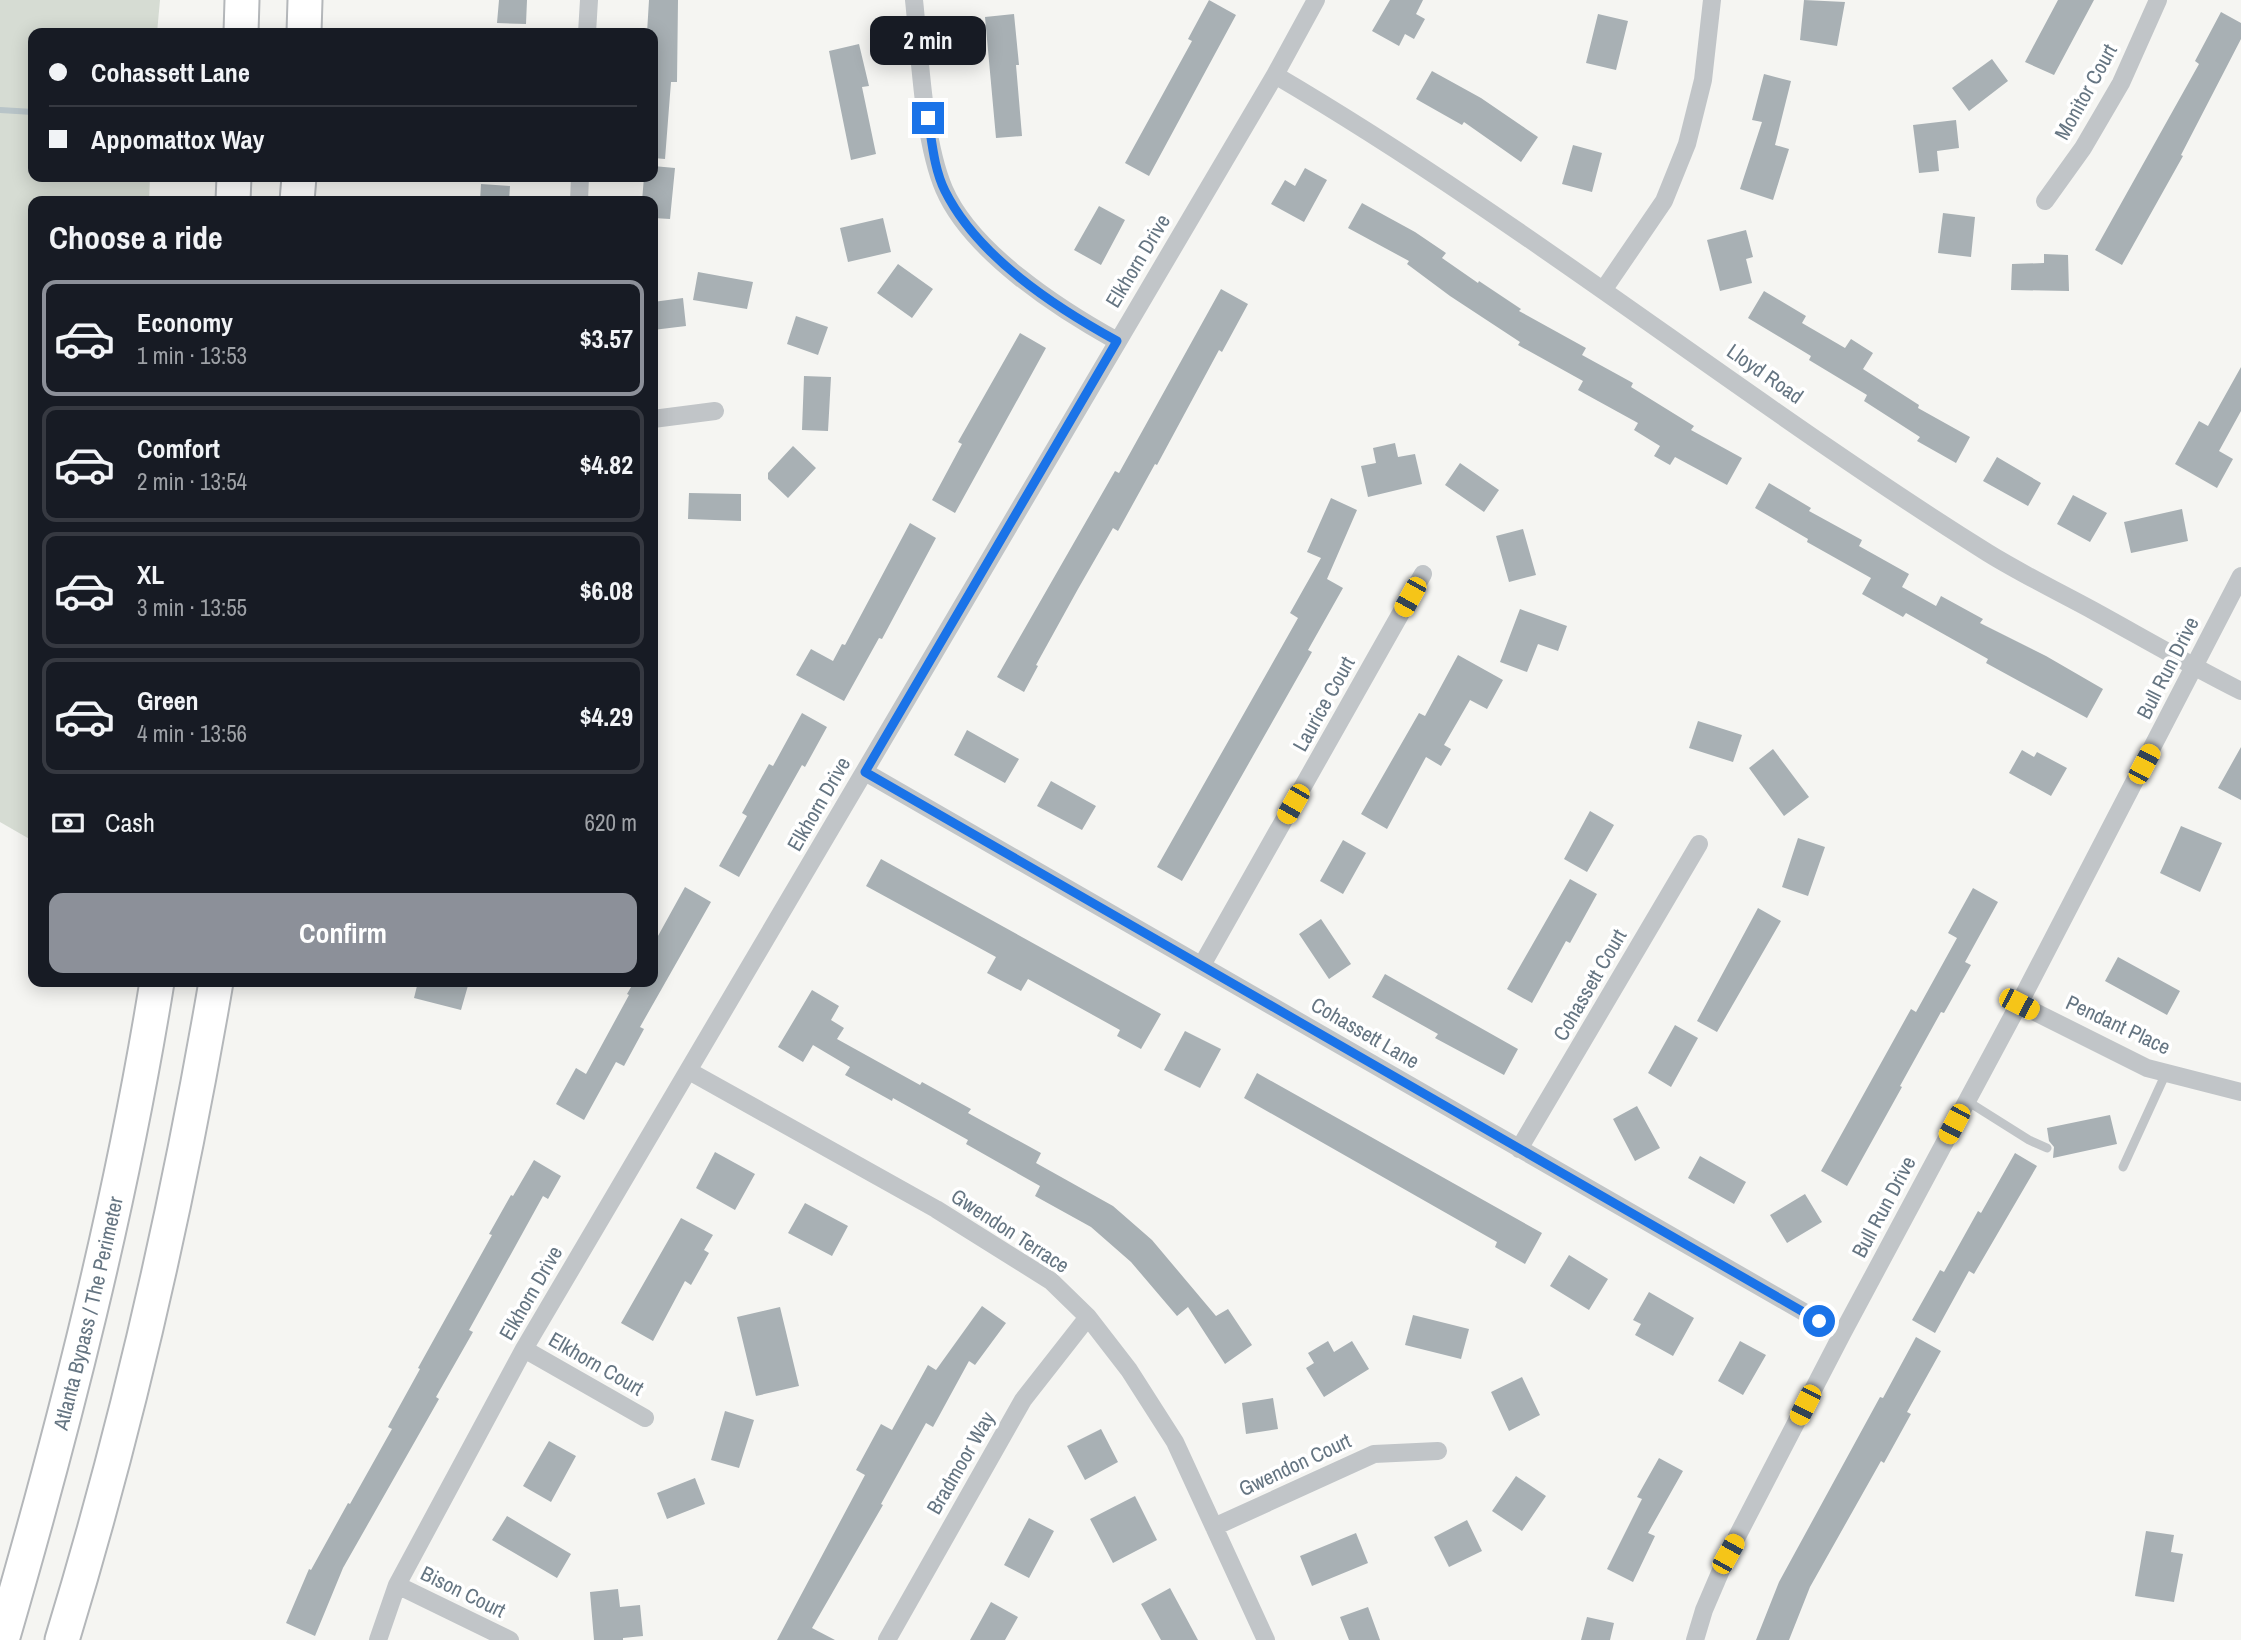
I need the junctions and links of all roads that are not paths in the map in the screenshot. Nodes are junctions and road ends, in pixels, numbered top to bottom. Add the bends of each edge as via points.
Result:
1 (242, 0) edge
2 (305, 0) edge
3 (589, 0) edge
4 (914, 0) edge
5 (1317, 0) edge
6 (1712, 0) edge
7 (2158, 0) edge
8 (241, 28) edge
9 (304, 28) edge
10 (587, 28) edge
11 (1275, 75) junction
12 (2045, 201) dead end
13 (1604, 289) junction
14 (1117, 341) junction
15 (715, 411) dead end
16 (658, 418) edge
17 (1423, 575) dead end
18 (2241, 576) edge
19 (2194, 668) junction
20 (2241, 691) edge
21 (865, 772) junction
22 (1699, 844) dead end
23 (1202, 965) junction
24 (156, 987) edge
25 (215, 987) edge
26 (2019, 1004) junction
27 (689, 1071) junction
28 (2166, 1073) junction
29 (2241, 1091) edge
30 (1967, 1101) junction
31 (2047, 1148) dead end
32 (1520, 1149) junction
33 (2123, 1167) dead end
34 (1088, 1317) junction
35 (1842, 1334) junction
36 (524, 1349) junction
37 (645, 1418) dead end
38 (1438, 1451) dead end
39 (1214, 1527) junction
40 (397, 1585) junction
41 (2, 1640) edge
42 (62, 1640) edge
43 (378, 1640) edge
44 (510, 1640) edge
45 (887, 1640) edge
46 (1266, 1640) edge
47 (1695, 1640) edge

1 - 8 highway
2 - 9 highway
3 - 10 street
4 - 14 street via 934,154 944,189 960,217 979,240 1069,315
5 - 11 street, Elkhorn Drive
6 - 13 street via 1703,80 1687,144 1664,201
7 - 12 street, Monitor Court via 2121,83
11 - 13 street, Lloyd Road via 1353,121
11 - 14 street, Elkhorn Drive
13 - 19 street, Lloyd Road via 1990,554
14 - 21 street, Elkhorn Drive
15 - 16 street
17 - 23 street, Laurice Court
18 - 19 street, Bull Run Drive
19 - 20 street, Lloyd Road
19 - 26 street, Bull Run Drive
21 - 23 street, Cohassett Lane
21 - 27 street, Elkhorn Drive
22 - 32 street, Cohassett Court
23 - 32 street, Cohassett Lane
24 - 41 highway, Atlanta Bypass / The Perimeter via 123,1165 82,1346
25 - 42 highway via 155,1295
26 - 28 street, Pendant Place via 2147,1068
26 - 30 street, Bull Run Drive
27 - 34 street, Gwendon Terrace via 936,1209 1051,1281
27 - 36 street, Elkhorn Drive
28 - 29 street, Pendant Place
28 - 33 lane
30 - 31 lane
30 - 35 street, Bull Run Drive
32 - 35 street, Cohassett Lane
34 - 39 street, Gwendon Terrace via 1175,1442
34 - 45 street, Bradmoor Way via 1023,1400
35 - 47 street, Bull Run Drive via 1728,1554
36 - 37 street, Elkhorn Court
36 - 40 street, Elkhorn Drive
38 - 39 street, Gwendon Court via 1374,1454
39 - 46 street, Gwendon Terrace
40 - 43 street, Elkhorn Drive
40 - 44 street, Bison Court

